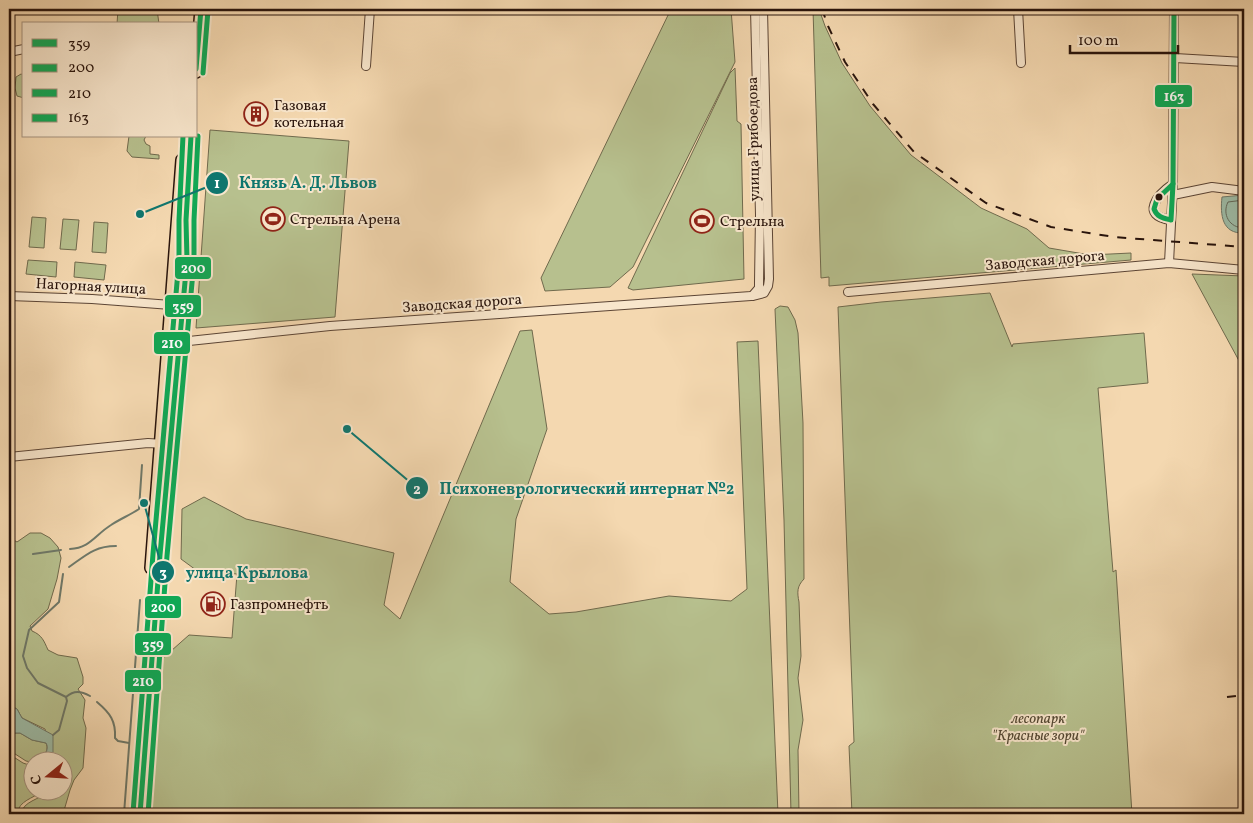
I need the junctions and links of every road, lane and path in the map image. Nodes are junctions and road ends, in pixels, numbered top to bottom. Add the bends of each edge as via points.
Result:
1 (194, 9) edge
2 (201, 9) edge
3 (370, 9) edge
4 (755, 9) edge
5 (763, 9) edge
6 (1018, 9) edge
7 (1174, 9) edge
8 (193, 22) edge
9 (198, 47) edge
10 (22, 49) edge
11 (9, 52) edge
12 (1175, 58) junction
13 (1021, 62) dead end
14 (1244, 62) edge
15 (366, 66) dead end
16 (184, 138) edge
17 (191, 138) edge
18 (1173, 184) junction
19 (1244, 192) edge
20 (1173, 195) junction
21 (1171, 220) junction
22 (1169, 263) junction
23 (1244, 270) edge
24 (848, 292) dead end
25 (755, 295) junction
26 (9, 296) edge
27 (171, 305) junction
28 (174, 339) junction
29 (165, 444) junction
30 (9, 457) edge
31 (133, 814) edge
32 (140, 814) edge

1 - 8 main road
2 - 9 main road
3 - 15 street
4 - 25 street, улица Грибоедова via 760,215 760,283
5 - 25 street, улица Грибоедова via 769,279 764,293
6 - 13 street
7 - 12 street
10 - 11 street
12 - 14 street
12 - 18 street
16 - 27 main road
17 - 28 main road via 187,260
18 - 20 street
18 - 21 street via 1154,202 1160,217
19 - 20 street via 1212,187
20 - 21 street
21 - 22 street
22 - 23 street, Заводская дорога
22 - 24 street, Заводская дорога
25 - 28 street, Заводская дорога via 330,326 195,340
26 - 27 street, Нагорная улица
27 - 28 main road
28 - 29 main road
29 - 30 street
29 - 31 main road
29 - 32 main road

